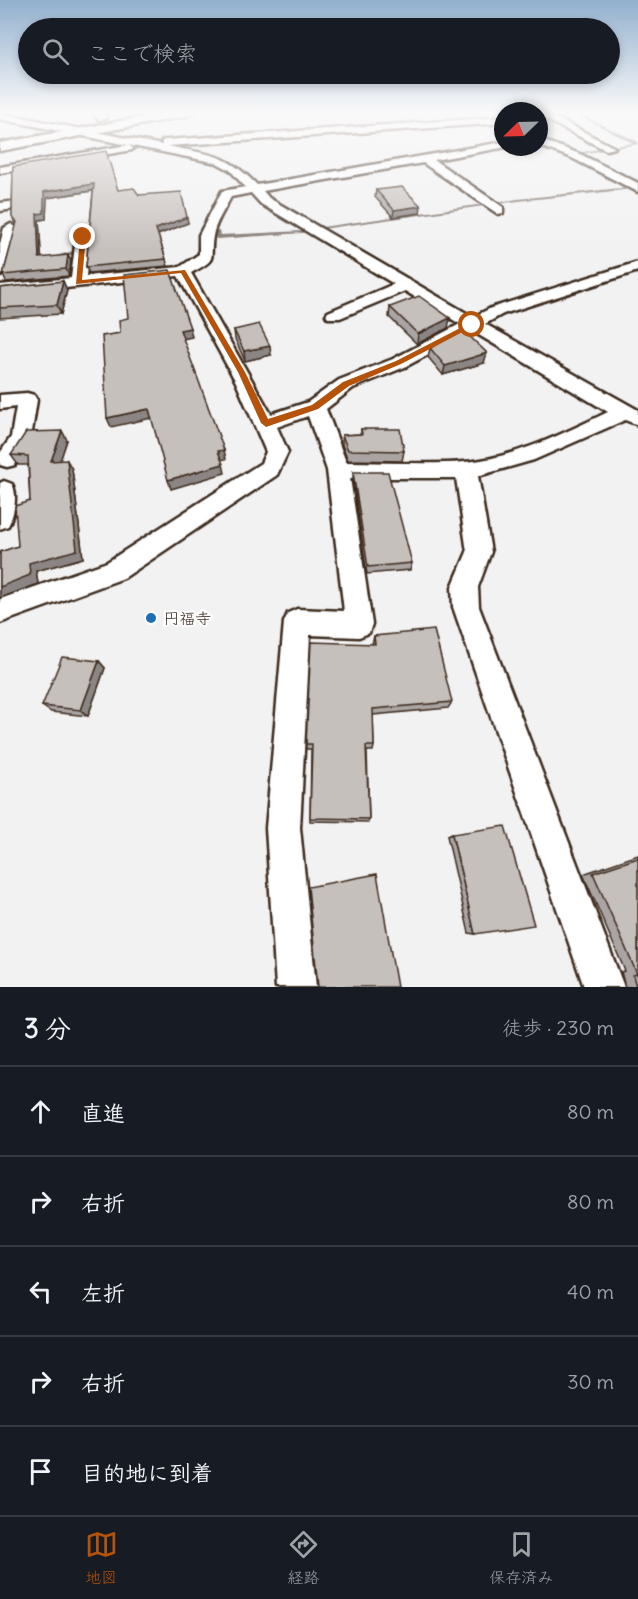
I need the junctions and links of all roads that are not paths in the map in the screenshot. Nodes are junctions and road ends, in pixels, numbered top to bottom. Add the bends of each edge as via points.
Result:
1 (58, 158) edge
2 (210, 158) edge
3 (430, 158) edge
4 (580, 158) edge
5 (425, 159) junction
6 (0, 170) edge
7 (638, 188) edge
8 (254, 189) junction
9 (493, 206) dead end
10 (11, 228) edge
11 (82, 246) dead end
12 (638, 266) edge
13 (183, 271) junction
14 (0, 272) edge
15 (78, 282) junction
16 (405, 285) junction
17 (0, 290) edge
18 (334, 315) dead end
19 (472, 325) junction
20 (0, 402) edge
21 (315, 407) junction
22 (631, 415) edge
23 (266, 423) junction
24 (7, 459) dead end
25 (338, 470) junction
26 (466, 470) junction
27 (4, 490) dead end
28 (0, 519) edge
29 (0, 611) edge
30 (296, 987) edge
31 (604, 987) edge

1 - 6 street
2 - 8 street via 234,168
3 - 5 street
4 - 7 street
5 - 8 street
5 - 9 street
8 - 13 street via 226,194 206,235 206,255
8 - 16 street via 265,201
10 - 14 street
11 - 15 street
12 - 19 street via 497,311
13 - 15 street
13 - 23 street via 242,372
15 - 17 street
16 - 18 street
16 - 19 street
19 - 21 street via 399,363 346,384
19 - 22 street
20 - 24 street via 27,400 21,438
21 - 23 street
21 - 25 street
22 - 26 street via 487,467
23 - 29 street via 277,452 269,469 115,570
25 - 26 street
25 - 30 street via 359,624 297,622 283,828
26 - 31 street via 479,552 465,587 466,607
27 - 28 street

